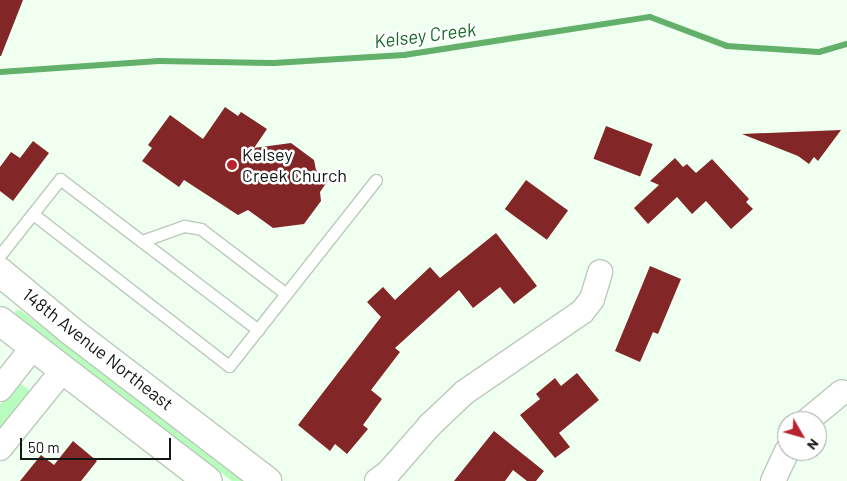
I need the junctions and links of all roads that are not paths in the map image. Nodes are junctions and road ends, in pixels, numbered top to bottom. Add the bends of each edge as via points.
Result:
1 (376, 180) dead end
2 (33, 214) junction
3 (142, 241) junction
4 (0, 255) edge
5 (0, 272) edge
6 (600, 272) dead end
7 (286, 294) junction
8 (3, 324) edge
9 (258, 330) junction
10 (71, 331) junction
11 (33, 347) junction
12 (63, 370) junction
13 (0, 389) edge
14 (842, 392) dead end
15 (819, 411) edge
16 (0, 448) edge
17 (782, 461) edge
18 (384, 478) edge
19 (208, 481) edge
20 (267, 481) edge
21 (772, 481) edge

1 - 7 lane
2 - 3 lane via 60,179
2 - 4 lane
2 - 9 lane via 229,366
3 - 7 lane via 184,226 201,229
3 - 9 lane
5 - 10 main road, 148th Avenue Northeast
6 - 18 street via 592,299 582,312 465,392 430,425
7 - 9 lane
8 - 10 main road via 2,308 15,302
8 - 11 main road
10 - 20 main road, 148th Avenue Northeast
11 - 12 main road
11 - 13 street
12 - 16 street
12 - 19 main road
14 - 15 street
17 - 21 street

